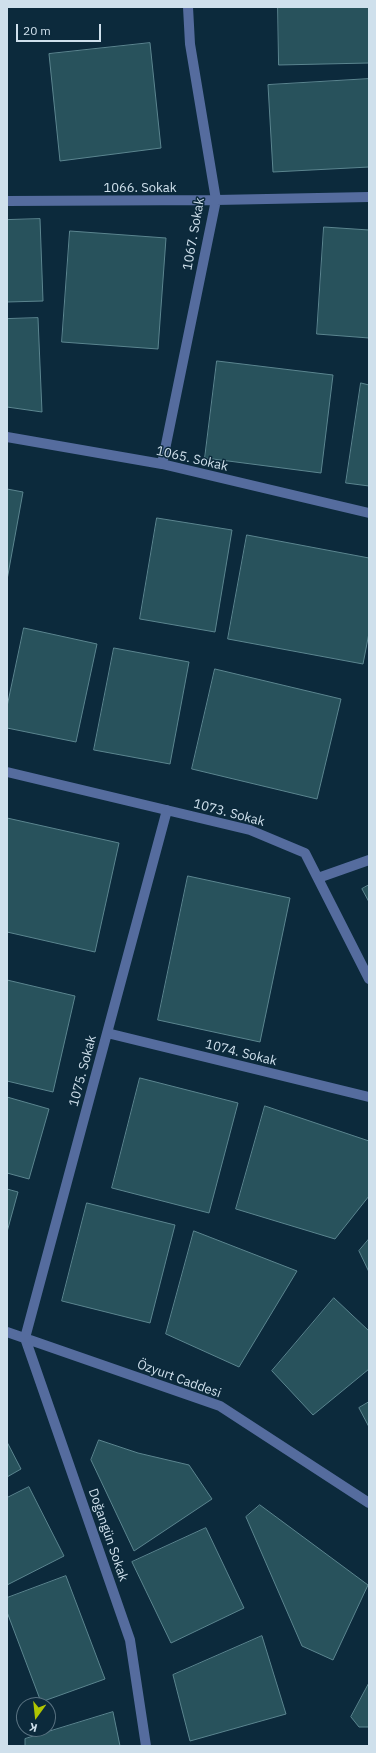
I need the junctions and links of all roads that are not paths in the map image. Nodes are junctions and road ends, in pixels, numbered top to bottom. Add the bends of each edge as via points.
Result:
1 (188, 7) edge
2 (369, 197) edge
3 (216, 200) junction
4 (7, 202) edge
5 (7, 438) edge
6 (162, 464) junction
7 (369, 513) edge
8 (7, 772) edge
9 (166, 810) junction
10 (369, 860) edge
11 (318, 878) junction
12 (369, 979) edge
13 (107, 1034) junction
14 (369, 1097) edge
15 (7, 1332) edge
16 (25, 1338) junction
17 (369, 1503) edge
18 (146, 1746) edge

1 - 3 street, 1067. Sokak via 190,44
2 - 3 street, 1066. Sokak
3 - 4 street, 1066. Sokak
3 - 6 street, 1067. Sokak
5 - 6 street, 1065. Sokak
6 - 7 street, 1065. Sokak
8 - 9 street, 1073. Sokak
9 - 11 street, 1073. Sokak via 250,830 305,853
9 - 13 street, 1075. Sokak
10 - 11 street
11 - 12 street, 1073. Sokak
13 - 14 street, 1074. Sokak
13 - 16 street, 1075. Sokak
15 - 16 street, Özyurt Caddesi
16 - 17 street, Özyurt Caddesi via 220,1406
16 - 18 street, Doğangün Sokak via 130,1640

